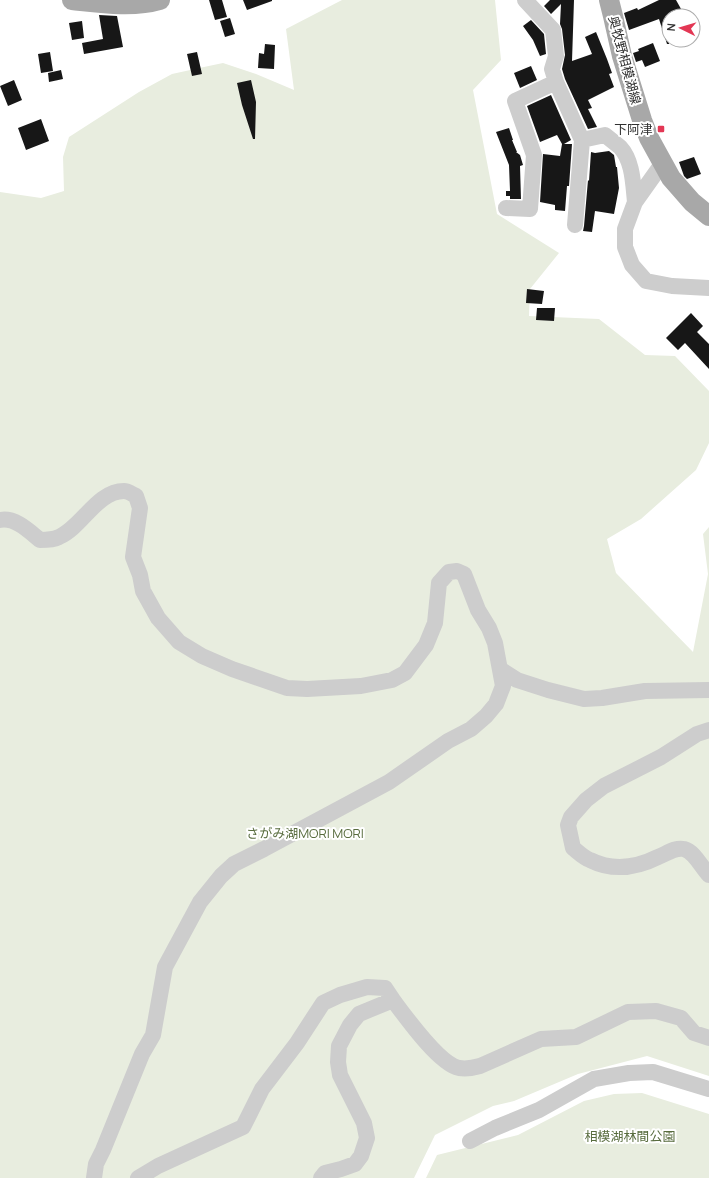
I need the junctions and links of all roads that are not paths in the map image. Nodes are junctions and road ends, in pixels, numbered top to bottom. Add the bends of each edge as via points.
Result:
1 (72, 0) edge
2 (160, 0) edge
3 (525, 0) edge
4 (609, 0) edge
5 (556, 82) junction
6 (582, 140) junction
7 (662, 164) junction
8 (635, 202) junction
9 (506, 208) dead end
10 (709, 216) edge
11 (575, 225) dead end
12 (709, 288) edge
13 (0, 520) edge
14 (500, 669) junction
15 (709, 690) edge
16 (709, 730) edge
17 (709, 875) edge
18 (393, 1000) junction
19 (709, 1038) edge
20 (709, 1089) edge
21 (470, 1142) dead end
22 (94, 1178) edge
23 (138, 1178) edge
24 (321, 1178) edge

1 - 2 main road via 132,4
3 - 5 street via 553,30 556,56 552,69
4 - 7 main road, 奥牧野相模湖線 via 622,56 642,120
5 - 6 street
5 - 9 street via 516,101 534,155 530,209
6 - 8 street via 605,135 621,148 630,167
6 - 11 street
7 - 8 street
7 - 10 main road, 奥牧野相模湖線 via 692,202
8 - 12 street via 625,229 625,247 632,265 646,281 672,286
13 - 14 street via 11,521 25,528 40,540 52,539 66,532 108,494 126,491 136,496 140,508 133,557 143,591 158,618 179,642 202,656 286,688 361,686 392,680 405,673 426,644 435,623 439,583 449,572 457,571 464,574 478,610 489,628
14 - 15 street via 517,680 584,699 645,691
14 - 22 street via 503,686 496,704 471,729 448,741 389,782 234,864 200,902 165,967 153,1035 142,1054 96,1164
16 - 17 street via 697,734 661,757 604,786 586,800 571,817 568,825 572,848 588,860 606,867 626,867 648,862 675,849 684,849 695,856
18 - 19 street via 420,1036 442,1058 458,1068 480,1066 541,1039 576,1037 628,1012 656,1010 681,1018 694,1033
18 - 23 street via 385,988 367,987 323,1003 262,1089 243,1127 158,1166
18 - 24 street via 359,1014 339,1046 340,1075 364,1123 367,1138 361,1156 355,1164 325,1173
20 - 21 street via 653,1072 629,1073 594,1080 539,1110 495,1128

